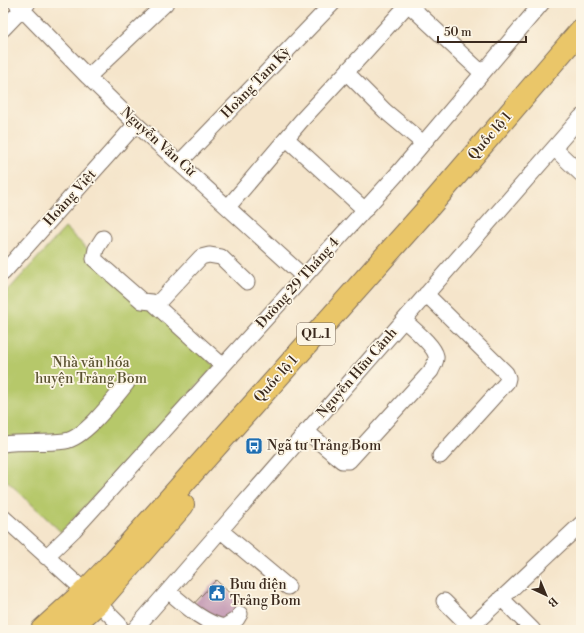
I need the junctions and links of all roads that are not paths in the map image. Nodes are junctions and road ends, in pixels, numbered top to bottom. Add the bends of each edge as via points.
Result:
1 (166, 3) edge
2 (333, 3) edge
3 (408, 3) edge
4 (542, 3) edge
5 (22, 5) edge
6 (3, 29) edge
7 (581, 30) edge
8 (581, 50) edge
9 (347, 72) junction
10 (482, 73) junction
11 (88, 77) junction
12 (581, 117) edge
13 (136, 124) junction
14 (286, 139) junction
15 (423, 143) junction
16 (554, 148) junction
17 (180, 162) junction
18 (581, 174) edge
19 (228, 207) junction
20 (365, 210) junction
21 (103, 238) dead end
22 (3, 273) edge
23 (304, 277) junction
24 (246, 282) dead end
25 (426, 294) junction
26 (156, 305) junction
27 (404, 320) junction
28 (223, 366) junction
29 (127, 383) dead end
30 (306, 431) junction
31 (3, 444) edge
32 (440, 456) dead end
33 (3, 518) edge
34 (581, 525) edge
35 (220, 530) junction
36 (46, 556) junction
37 (288, 587) dead end
38 (168, 591) junction
39 (91, 597) junction
40 (501, 598) junction
41 (444, 601) dead end
42 (240, 614) dead end
43 (120, 627) edge
44 (136, 629) edge
45 (469, 629) edge
46 (42, 630) edge
47 (68, 630) edge
48 (533, 630) edge

1 - 11 street
2 - 17 street, Hoàng Tam Kỳ
3 - 9 street
3 - 10 street
4 - 10 street, Đường 29 Tháng 4
5 - 6 street
5 - 11 street, Nguyễn Văn Cừ
7 - 39 highway, Quốc lộ 1 / QL.1 via 430,206 124,549
8 - 39 highway, Quốc lộ 1 / QL.1
9 - 14 street
9 - 15 street via 385,111
10 - 15 street, Đường 29 Tháng 4
11 - 13 street, Nguyễn Văn Cừ
12 - 16 street, Nguyễn Hữu Cảnh
13 - 17 street, Nguyễn Văn Cừ
13 - 22 street, Hoàng Việt
14 - 19 street
14 - 20 street
15 - 20 street, Đường 29 Tháng 4
16 - 18 street
16 - 25 street, Nguyễn Hữu Cảnh
17 - 19 street, Nguyễn Văn Cừ
19 - 23 street, Nguyễn Văn Cừ
20 - 23 street, Đường 29 Tháng 4
21 - 26 street via 96,249 94,259 142,301
23 - 28 street, Đường 29 Tháng 4
24 - 26 street via 221,257 201,257
25 - 27 street, Nguyễn Hữu Cảnh
25 - 32 street via 506,373 508,378
26 - 28 street
27 - 30 street, Nguyễn Hữu Cảnh
27 - 30 street via 432,348 436,356 431,370 349,461 342,461
28 - 36 street, Đường 29 Tháng 4 via 74,530
29 - 31 street via 96,420 67,441
30 - 35 street, Nguyễn Hữu Cảnh
33 - 36 street
34 - 40 street
35 - 37 street
35 - 38 street, Nguyễn Hữu Cảnh
36 - 39 street
38 - 42 street via 189,609 214,624 224,627
38 - 44 street, Nguyễn Hữu Cảnh
39 - 43 street
39 - 46 highway, Quốc lộ 1 / QL.1
39 - 47 highway, Quốc lộ 1 / QL.1
40 - 45 street
40 - 48 street
41 - 45 street
43 - 44 street

